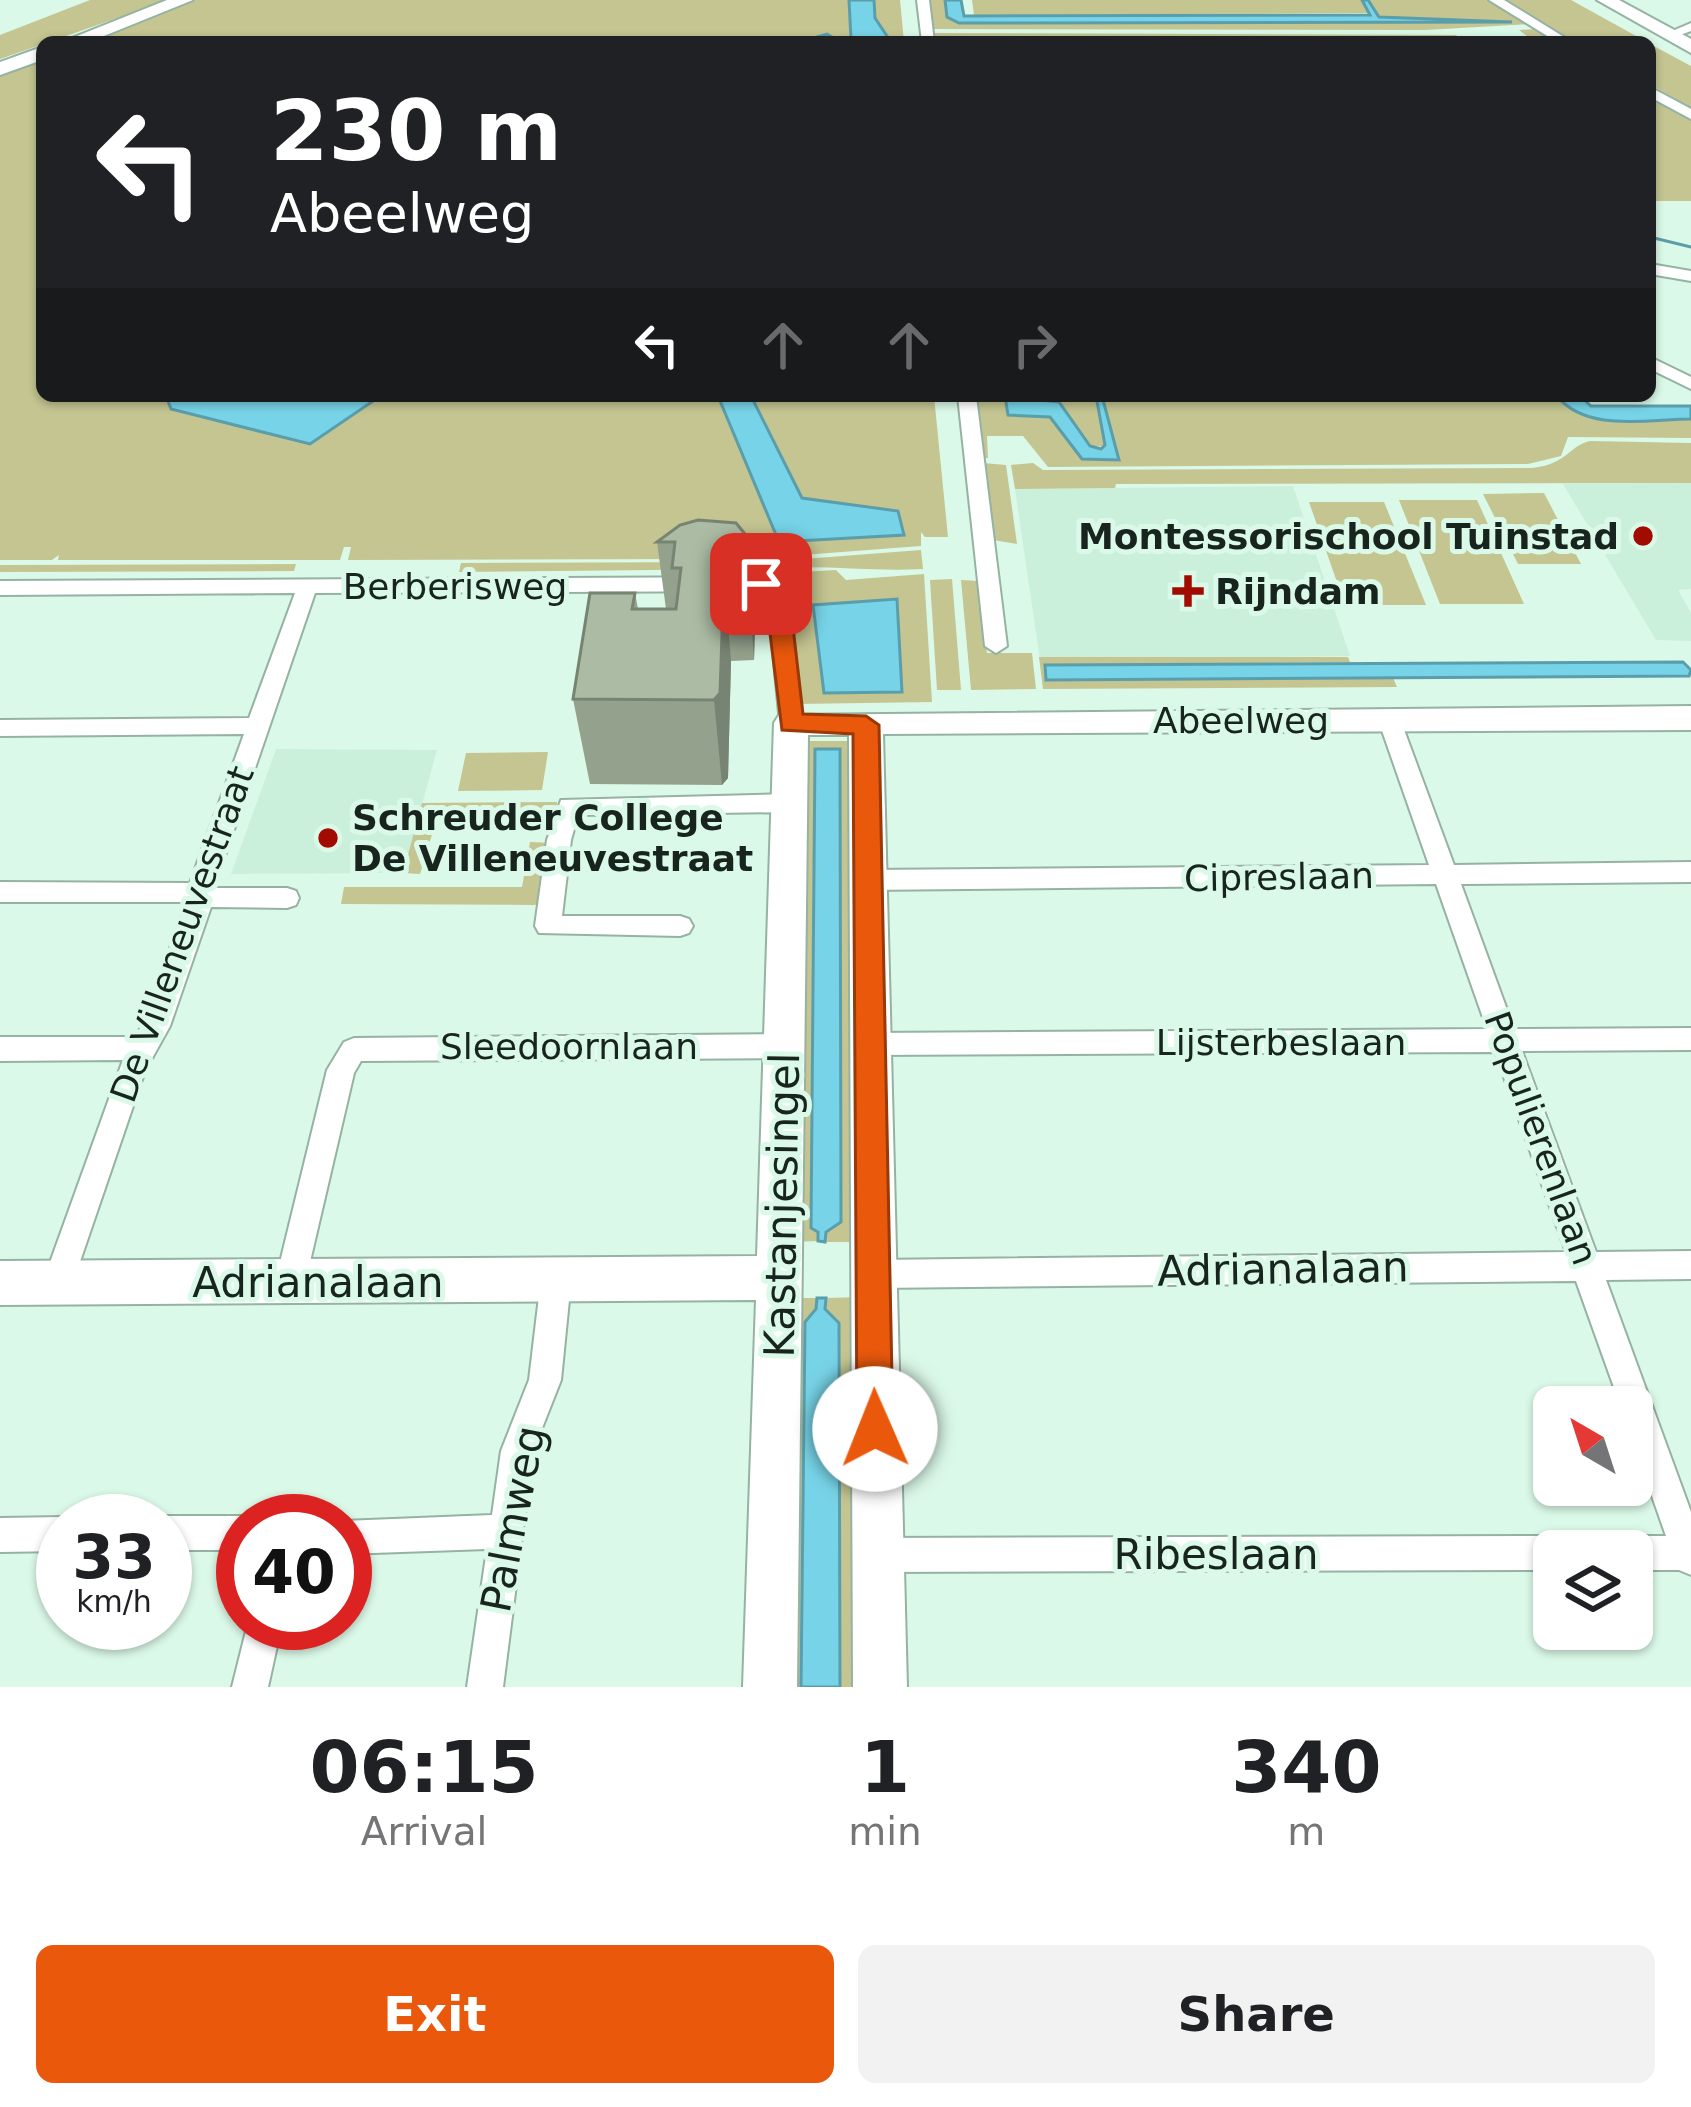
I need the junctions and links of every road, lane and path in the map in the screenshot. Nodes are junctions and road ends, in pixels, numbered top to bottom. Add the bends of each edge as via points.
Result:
1 (184, 0) edge
2 (923, 0) edge
3 (1496, 0) edge
4 (1606, 0) edge
5 (1620, 0) edge
6 (1685, 35) edge
7 (88, 36) edge
8 (927, 36) edge
9 (1556, 36) edge
10 (36, 55) edge
11 (0, 68) edge
12 (1656, 95) edge
13 (1691, 115) edge
14 (1656, 270) edge
15 (1689, 277) edge
16 (1656, 365) edge
17 (1691, 384) edge
18 (969, 402) edge
19 (307, 586) junction
20 (0, 588) edge
21 (996, 646) dead end
22 (1691, 718) edge
23 (1389, 719) junction
24 (791, 723) junction
25 (866, 725) junction
26 (258, 726) junction
27 (0, 728) edge
28 (789, 803) junction
29 (1691, 872) edge
30 (1446, 875) junction
31 (866, 880) junction
32 (0, 892) edge
33 (200, 895) junction
34 (287, 898) dead end
35 (680, 926) dead end
36 (1691, 1039) edge
37 (1505, 1041) junction
38 (870, 1044) junction
39 (785, 1046) junction
40 (143, 1048) junction
41 (0, 1049) edge
42 (1691, 1265) edge
43 (1588, 1266) junction
44 (875, 1274) junction
45 (781, 1278) junction
46 (556, 1280) junction
47 (0, 1282) edge
48 (58, 1282) junction
49 (290, 1283) junction
50 (506, 1531) junction
51 (36, 1534) edge
52 (0, 1535) edge
53 (372, 1537) edge
54 (1533, 1553) edge
55 (1653, 1554) edge
56 (878, 1555) junction
57 (1690, 1555) edge
58 (259, 1650) edge
59 (250, 1687) edge
60 (484, 1687) edge
61 (770, 1687) edge
62 (880, 1687) edge

1 - 7 street
2 - 8 street
3 - 9 street
4 - 6 street
5 - 6 street
10 - 11 street
12 - 13 street
14 - 15 street
16 - 17 street
18 - 21 street
19 - 20 street, Berberisweg
19 - 24 street, Berberisweg via 771,586
19 - 26 street, De Villeneuvestraat
22 - 23 street, Abeelweg
23 - 25 street, Abeelweg
23 - 30 street, Populierenlaan
24 - 25 street, Abeelweg
24 - 28 street, Kastanjesingel
25 - 31 street
26 - 27 street
26 - 33 street, De Villeneuvestraat
28 - 35 street via 569,806 548,926
28 - 39 street, Kastanjesingel
29 - 30 street, Cipreslaan
30 - 31 street, Cipreslaan
30 - 37 street, Populierenlaan
31 - 38 street
32 - 33 street
33 - 34 street
33 - 40 street, De Villeneuvestraat
36 - 37 street, Lijsterbeslaan
37 - 38 street, Lijsterbeslaan
37 - 43 street, Populierenlaan
38 - 44 street
39 - 45 street, Kastanjesingel
39 - 49 street, Sleedoornlaan via 354,1050 340,1070
40 - 41 street
40 - 48 street, De Villeneuvestraat
42 - 43 street, Adrianalaan
43 - 44 street, Adrianalaan
43 - 57 street, Populierenlaan
44 - 56 street
45 - 46 street, Adrianalaan
45 - 61 street, Kastanjesingel
46 - 49 street, Adrianalaan
46 - 50 street, Palmweg via 545,1380 520,1439
47 - 48 street, Adrianalaan
48 - 49 street, Adrianalaan
50 - 53 street
50 - 60 street, Palmweg
51 - 52 street
54 - 56 street, Ribeslaan
55 - 57 street
56 - 62 street
58 - 59 street

